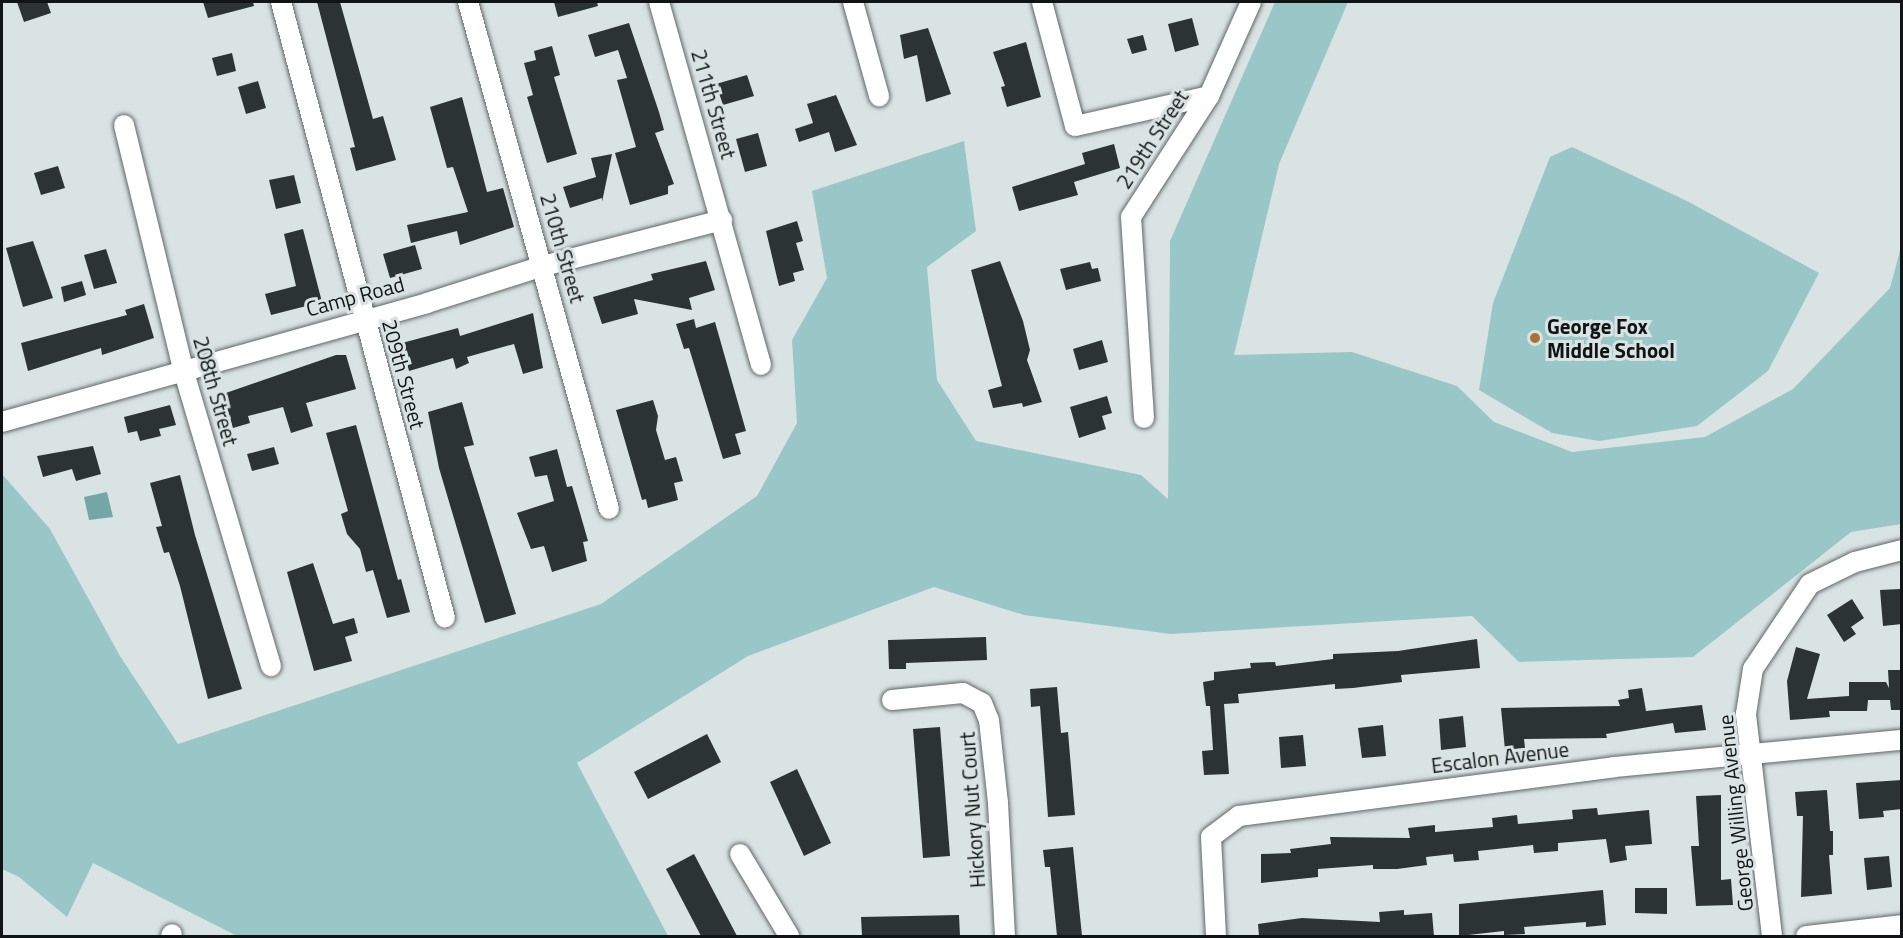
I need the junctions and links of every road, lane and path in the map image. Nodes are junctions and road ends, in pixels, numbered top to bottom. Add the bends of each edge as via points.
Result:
1 (281, 2) edge
2 (468, 2) edge
3 (659, 2) edge
4 (854, 2) edge
5 (1042, 2) edge
6 (1251, 2) edge
7 (879, 96) dead end
8 (1209, 96) junction
9 (124, 125) dead end
10 (722, 220) junction
11 (543, 266) junction
12 (364, 318) junction
13 (760, 365) dead end
14 (183, 369) junction
15 (1144, 418) dead end
16 (2, 423) edge
17 (609, 508) dead end
18 (1902, 550) edge
19 (445, 618) dead end
20 (271, 666) dead end
21 (892, 700) dead end
22 (1902, 740) edge
23 (1749, 754) junction
24 (740, 854) dead end
25 (1902, 925) edge
26 (789, 936) edge
27 (1005, 936) edge
28 (1216, 936) edge
29 (1772, 936) edge
30 (1806, 936) edge

1 - 12 street, 209th Street
2 - 11 street, 210th Street
3 - 10 street, 211th Street
4 - 7 street
5 - 8 street via 1075,126
6 - 8 street, 219th Street
8 - 15 street, 219th Street via 1131,217
9 - 14 street, 208th Street
10 - 11 street, Camp Road
10 - 13 street, 211th Street
11 - 12 street, Camp Road via 427,303
11 - 17 street, 210th Street
12 - 14 street, Camp Road
12 - 19 street, 209th Street
14 - 16 street, Camp Road
14 - 20 street, 208th Street
18 - 23 street, George Willing Avenue via 1855,562 1810,584 1753,669 1746,714
21 - 27 street, Hickory Nut Court via 963,693 982,702 989,720 998,803
22 - 23 street, Escalon Avenue
23 - 28 street, Escalon Avenue via 1239,816 1211,837
23 - 29 street, George Willing Avenue
24 - 26 street
25 - 30 street

